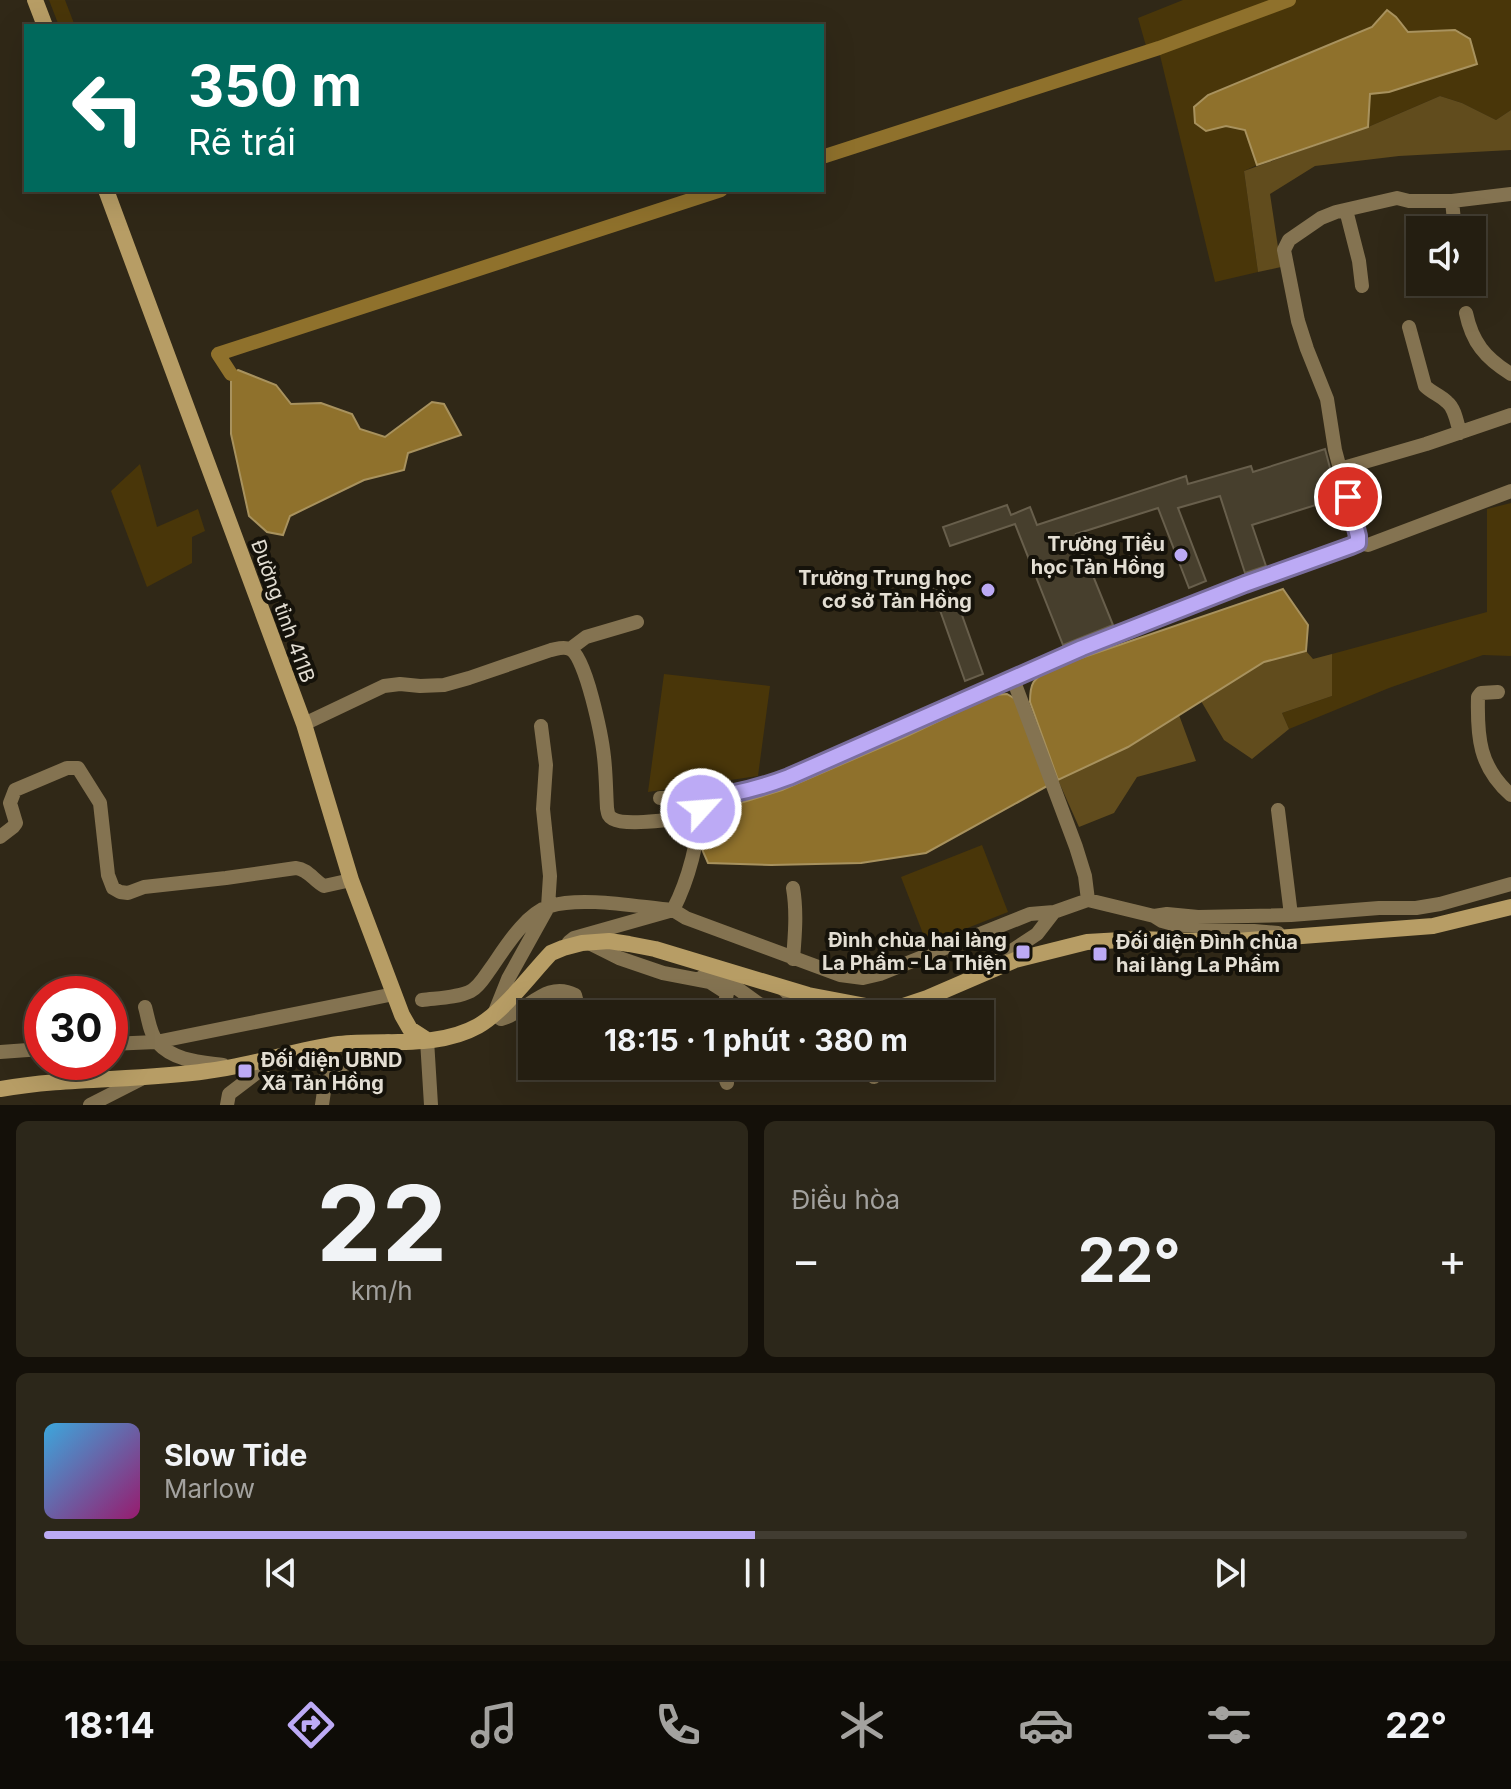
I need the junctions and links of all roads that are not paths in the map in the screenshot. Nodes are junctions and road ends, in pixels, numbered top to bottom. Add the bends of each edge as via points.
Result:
1 (35, 0) edge
2 (44, 24) edge
3 (107, 192) edge
4 (1511, 194) edge
5 (1452, 201) junction
6 (1346, 210) junction
7 (1454, 216) edge
8 (1362, 286) dead end
9 (1466, 313) dead end
10 (1409, 327) dead end
11 (1511, 374) edge
12 (1511, 415) edge
13 (1460, 433) junction
14 (1340, 469) junction
15 (1511, 491) edge
16 (1358, 543) junction
17 (637, 622) dead end
18 (570, 649) junction
19 (1013, 679) junction
20 (1498, 692) dead end
21 (304, 724) junction
22 (541, 726) dead end
23 (1511, 795) edge
24 (660, 798) dead end
25 (702, 798) junction
26 (1278, 810) dead end
27 (700, 816) junction
28 (0, 837) edge
29 (351, 880) junction
30 (1511, 884) edge
31 (793, 888) dead end
32 (1088, 900) junction
33 (548, 907) junction
34 (1511, 907) edge
35 (1416, 908) junction
36 (673, 910) junction
37 (1054, 912) junction
38 (1493, 912) junction
39 (1291, 915) junction
40 (1154, 916) junction
41 (1298, 935) junction
42 (589, 943) junction
43 (563, 948) junction
44 (662, 951) junction
45 (793, 959) junction
46 (702, 963) junction
47 (969, 979) junction
48 (710, 982) junction
49 (780, 987) junction
50 (394, 994) junction
51 (422, 1000) dead end
52 (535, 1000) edge
53 (576, 1000) edge
54 (726, 1000) edge
55 (753, 1000) edge
56 (794, 1000) edge
57 (822, 1000) edge
58 (921, 1000) edge
59 (145, 1007) dead end
60 (518, 1010) edge
61 (494, 1014) junction
62 (427, 1040) junction
63 (388, 1041) junction
64 (156, 1042) junction
65 (128, 1043) edge
66 (24, 1050) edge
67 (0, 1052) edge
68 (280, 1055) junction
69 (236, 1067) junction
70 (147, 1076) junction
71 (726, 1080) edge
72 (727, 1083) dead end
73 (2, 1088) edge
74 (90, 1105) edge
75 (227, 1105) edge
76 (322, 1105) edge
77 (431, 1105) edge

1 - 2 main road
3 - 21 main road, Đường tỉnh 411B
4 - 5 street
5 - 6 street via 1397,198
5 - 7 street
6 - 8 street
6 - 14 street via 1321,218 1289,240 1284,250 1298,321 1327,399
9 - 11 street via 1476,344
10 - 13 street via 1425,386 1451,406
12 - 13 street
13 - 14 street
14 - 16 street
15 - 16 street via 1368,545
16 - 19 street
17 - 18 street via 586,637
18 - 21 street via 551,650 444,685 384,686
18 - 27 street via 579,661 599,728 609,816 623,822
19 - 25 street via 789,777 757,789
19 - 32 street via 1076,847
20 - 23 street via 1478,697 1479,741 1494,778
21 - 29 main road, Đường tỉnh 411B
22 - 33 street
24 - 25 street
25 - 27 street
26 - 39 street
27 - 36 street via 691,863
28 - 29 street via 16,823 10,803 15,790 73,767 101,806 108,875 120,892 296,868 324,886
29 - 50 main road, Đường tỉnh 411B
30 - 35 street
31 - 45 street
32 - 37 street
32 - 40 street
33 - 36 street via 593,902
33 - 51 street via 513,935 470,992
33 - 61 street
34 - 38 main road
35 - 38 street
35 - 39 street
36 - 43 street via 574,938
36 - 45 street
37 - 45 street via 1030,914 871,977 840,975
37 - 47 street via 1037,934
38 - 41 main road via 1433,926
39 - 40 street
40 - 41 street via 1173,924
41 - 47 main road via 1223,942 1087,942 1015,960
42 - 43 main road
42 - 44 main road via 609,941
42 - 48 street via 663,973
43 - 61 main road via 551,953
44 - 46 main road
44 - 48 street
46 - 49 main road
46 - 55 street
47 - 58 main road
48 - 54 street via 727,993
49 - 56 street
49 - 57 main road
50 - 62 main road, Đường tỉnh 411B via 410,1029
50 - 64 street
52 - 53 street via 560,990
59 - 64 street
60 - 61 street via 501,1019
61 - 62 main road via 477,1026
62 - 63 main road
62 - 77 street
63 - 68 main road
63 - 76 street via 371,1055 327,1070
64 - 65 street
64 - 69 street via 187,1060
66 - 67 street
68 - 69 main road
68 - 75 street via 229,1094
69 - 70 main road
70 - 73 main road
70 - 74 street
71 - 72 street

